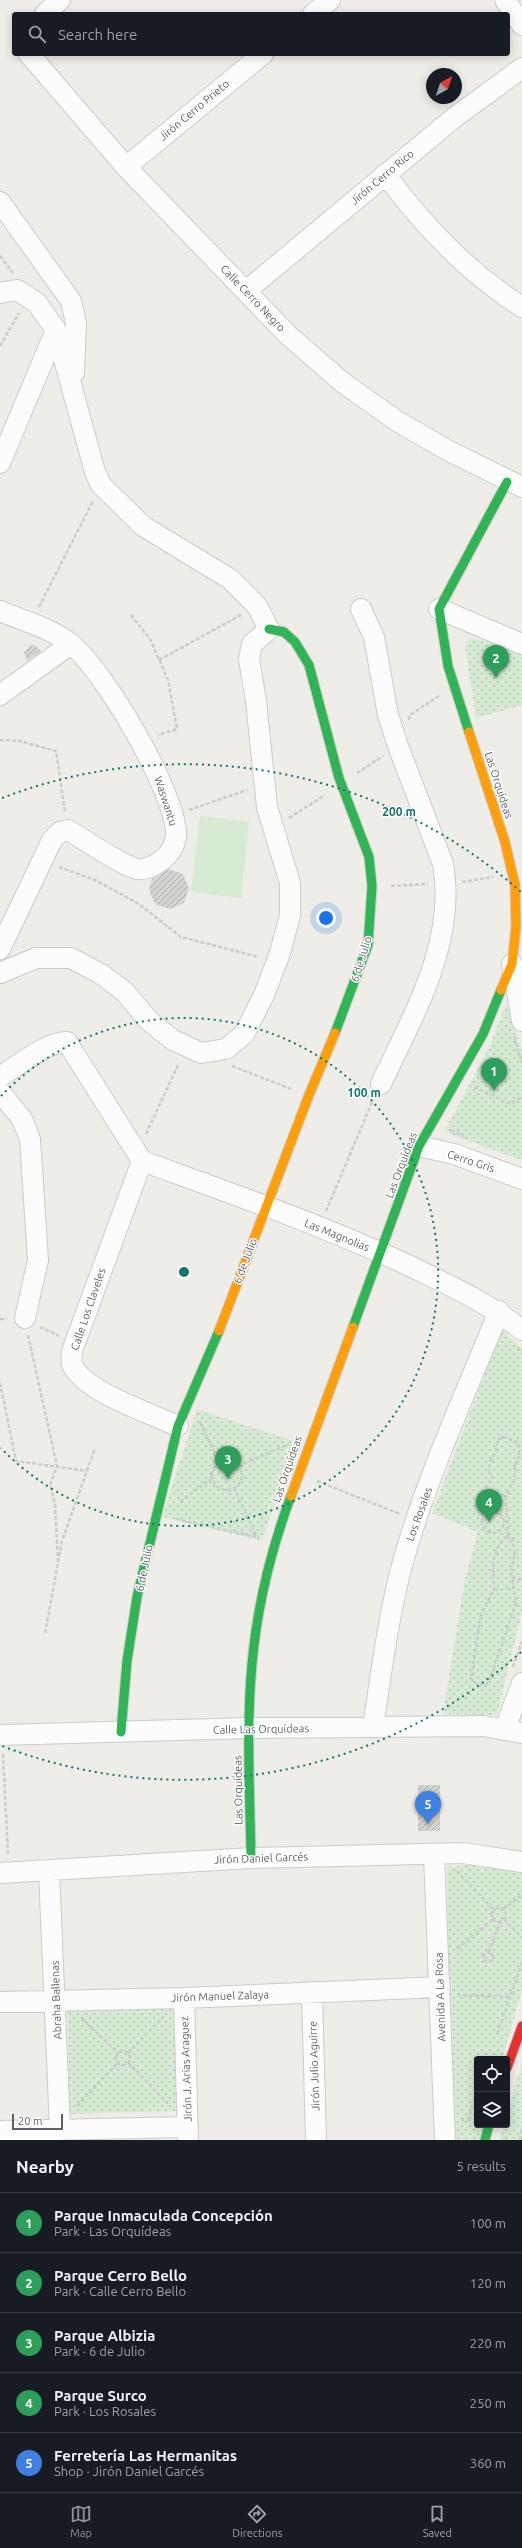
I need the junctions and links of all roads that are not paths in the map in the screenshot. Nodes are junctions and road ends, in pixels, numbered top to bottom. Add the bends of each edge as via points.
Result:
1 (60, 0) edge
2 (330, 0) edge
3 (505, 0) edge
4 (47, 12) edge
5 (315, 12) edge
6 (522, 25) edge
7 (31, 56) edge
8 (261, 56) edge
9 (522, 68) edge
10 (126, 167) junction
11 (385, 174) junction
12 (0, 202) edge
13 (246, 291) junction
14 (0, 293) edge
15 (522, 307) edge
16 (56, 330) junction
17 (73, 389) junction
18 (0, 463) edge
19 (514, 484) edge
20 (361, 609) dead end
21 (439, 609) junction
22 (0, 611) edge
23 (269, 629) junction
24 (71, 644) junction
25 (522, 644) edge
26 (0, 695) edge
27 (0, 949) edge
28 (512, 964) junction
29 (0, 973) edge
30 (517, 1025) edge
31 (0, 1077) edge
32 (382, 1084) road end
33 (0, 1092) edge
34 (419, 1146) junction
35 (139, 1157) junction
36 (522, 1178) edge
37 (266, 1206) junction
38 (381, 1253) junction
39 (499, 1311) junction
40 (25, 1318) road end
41 (522, 1330) edge
42 (178, 1426) junction
43 (517, 1676) edge
44 (373, 1727) junction
45 (250, 1728) junction
46 (513, 1731) edge
47 (121, 1732) junction
48 (1, 1735) edge
49 (434, 1854) junction
50 (251, 1858) junction
51 (522, 1862) edge
52 (49, 1871) junction
53 (4, 1872) edge
54 (440, 1991) junction
55 (312, 1992) junction
56 (184, 1998) junction
57 (0, 2002) edge
58 (56, 2002) junction
59 (522, 2026) edge
60 (510, 2060) edge
61 (488, 2128) edge
62 (60, 2130) junction
63 (0, 2131) edge
64 (188, 2133) edge
65 (316, 2140) edge
66 (445, 2140) edge
67 (485, 2140) edge

1 - 4 street
2 - 5 street
3 - 6 street
7 - 10 street, Calle Cerro Negro
8 - 10 street, Jirón Cerro Prieto
9 - 11 street, Jirón Cerro Rico via 455,117
10 - 13 street, Calle Cerro Negro
11 - 13 street, Jirón Cerro Rico
11 - 15 street via 428,228 455,255 498,292
12 - 17 street via 70,301 76,324
13 - 19 street, Calle Cerro Negro via 288,335 342,382 397,421
14 - 16 street via 17,290 28,297 37,304
16 - 17 street
16 - 18 street
17 - 23 street via 95,472 101,485 143,526 230,579 257,606
19 - 21 street
20 - 32 street via 374,637 392,728 443,864 447,883 447,908 438,951 419,1002
21 - 25 street
21 - 28 street, Las Orquídeas via 448,666 504,842 515,885 516,927
22 - 24 street, Waswantu
23 - 29 street via 252,644 249,659 267,807 290,883 290,915 264,995 244,1034 226,1049 194,1050 173,1040 149,1021 125,992 101,974 71,958 36,958
23 - 37 street, 6 de Julio via 284,632 295,642 309,665 340,778 369,857 372,886 368,945
24 - 26 street
24 - 27 street, Waswantu via 110,691 159,776 176,833 174,845 168,856 148,868 135,869 68,830 60,832 52,840
28 - 30 street
28 - 34 street, Las Orquídeas via 483,1034
31 - 35 street via 41,1051 67,1042
33 - 40 street via 22,1119 30,1140 38,1260
34 - 36 street, Cerro Gris via 454,1154
34 - 38 street, Las Orquídeas
35 - 37 street, Las Magnolias
35 - 42 street, Calle Los Claveles via 72,1351 72,1363 80,1376 93,1387
37 - 38 street, Las Magnolias
37 - 42 street, 6 de Julio via 216,1339
38 - 39 street, Las Magnolias via 471,1295
38 - 45 street, Las Orquídeas via 312,1434 275,1541 257,1622 252,1664
39 - 41 street, Las Magnolias
39 - 44 street, Los Rosales via 416,1520 395,1596
42 - 47 street, 6 de Julio via 159,1515 137,1597 127,1661
43 - 46 street
44 - 45 street, Calle Las Orquídeas
44 - 46 street, Calle Las Orquídeas via 484,1726
45 - 47 street, Calle Las Orquídeas
45 - 50 street, Las Orquídeas
47 - 48 street, Calle Las Orquídeas
49 - 50 street, Jirón Daniel Garcés
49 - 51 street, Jirón Daniel Garcés via 482,1854
49 - 54 street, Avenida A La Rosa
50 - 52 street, Jirón Daniel Garcés
52 - 53 street, Jirón Daniel Garcés
52 - 58 street, Abraha Ballenas
54 - 55 street, Jirón Manuel Zalaya
54 - 66 street, Avenida A La Rosa
55 - 56 street, Jirón Manuel Zalaya
55 - 65 street, Jirón Julio Aguirre
56 - 58 street, Jirón Manuel Zalaya
56 - 64 street, Jirón J. Arias Araguez
57 - 58 street, Jirón Manuel Zalaya
58 - 62 street, Abraha Ballenas
59 - 60 street
61 - 67 street
62 - 63 street
62 - 64 street

